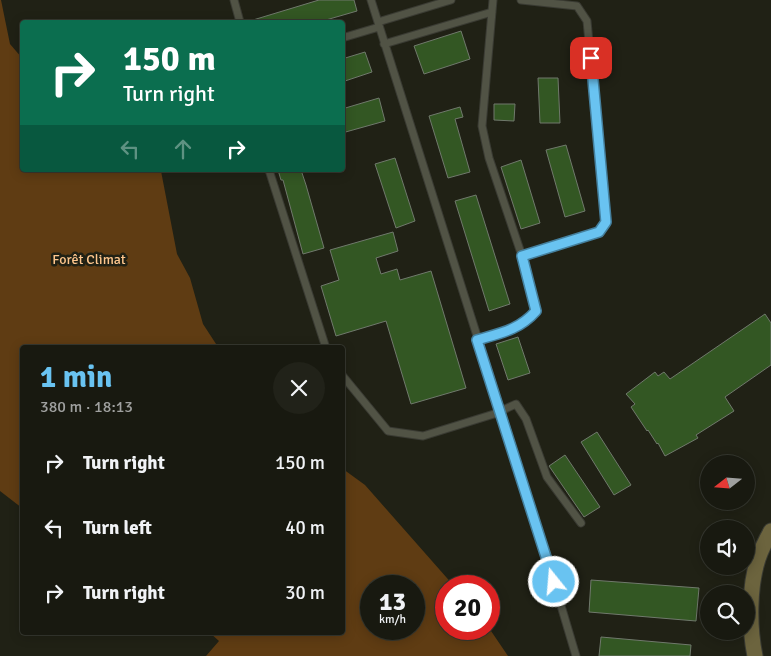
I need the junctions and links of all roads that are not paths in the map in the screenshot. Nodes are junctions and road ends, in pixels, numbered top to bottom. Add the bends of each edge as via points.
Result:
1 (234, 0) edge
2 (371, 0) edge
3 (451, 0) edge
4 (493, 0) edge
5 (521, 0) edge
6 (492, 12) junction
7 (239, 20) edge
8 (378, 24) junction
9 (345, 37) edge
10 (384, 44) junction
11 (270, 172) edge
12 (522, 256) junction
13 (477, 340) junction
14 (325, 345) edge
15 (345, 379) edge
16 (500, 412) junction
17 (581, 523) dead end
18 (771, 531) edge
19 (576, 656) edge
20 (755, 656) edge

1 - 7 lane
2 - 8 lane
3 - 8 lane
4 - 6 lane
5 - 12 lane via 577,6 587,21 606,222 599,232
6 - 10 lane
6 - 12 lane via 482,126 489,158
8 - 9 lane
8 - 10 lane
10 - 13 lane
11 - 14 lane
12 - 13 lane via 536,311 516,327
13 - 16 lane
15 - 16 lane via 388,431 423,436
16 - 17 lane via 516,404 526,419 547,477
16 - 19 lane
18 - 20 main road via 758,560 752,588

